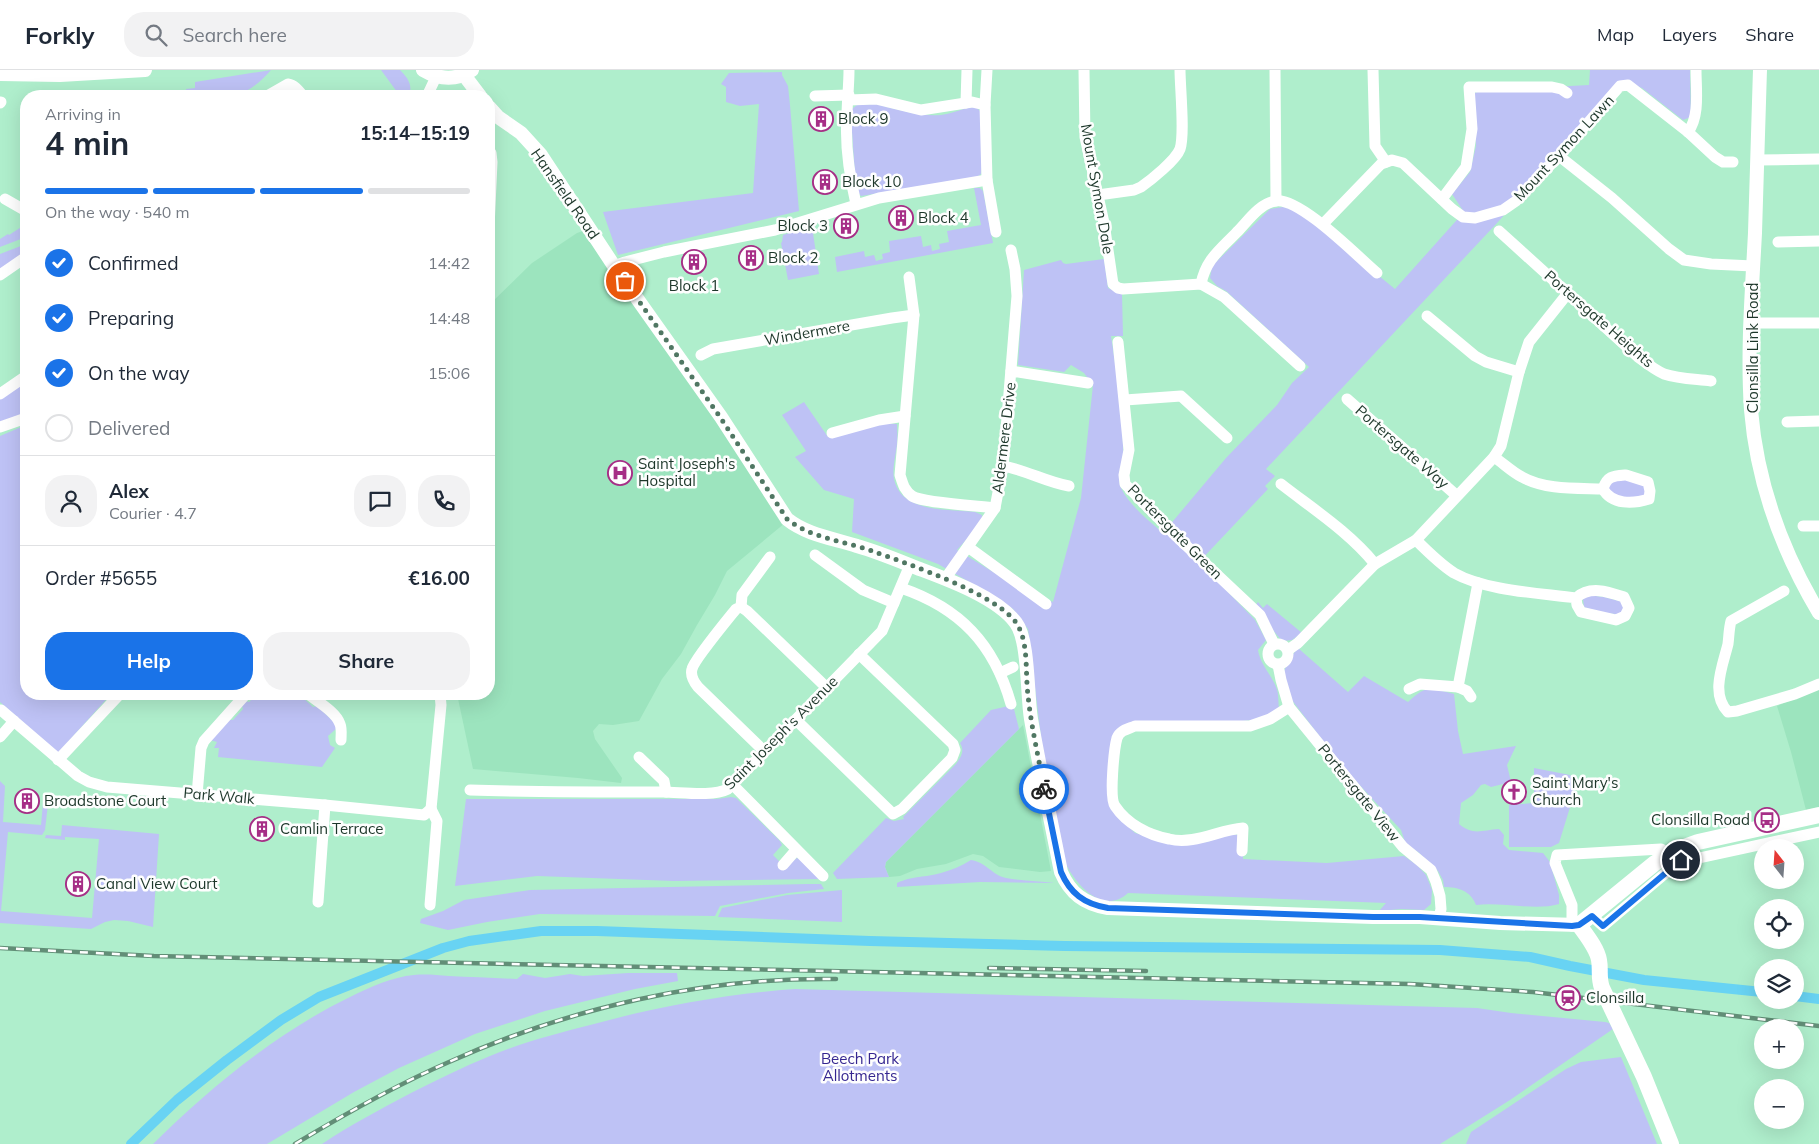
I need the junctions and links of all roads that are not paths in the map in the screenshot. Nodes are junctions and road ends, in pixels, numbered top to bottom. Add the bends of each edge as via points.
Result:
1 (145, 70) edge
2 (849, 70) edge
3 (967, 70) edge
4 (986, 70) edge
5 (1084, 70) edge
6 (1180, 70) edge
7 (1275, 70) edge
8 (1374, 70) edge
9 (1696, 70) edge
10 (1760, 70) edge
11 (468, 72) edge
12 (430, 73) edge
13 (0, 74) edge
14 (276, 90) edge
15 (298, 90) edge
16 (428, 90) edge
17 (477, 90) edge
18 (1567, 93) dead end
19 (815, 96) dead end
20 (849, 98) junction
21 (966, 102) junction
22 (985, 105) junction
23 (495, 114) edge
24 (1688, 132) junction
25 (1559, 156) junction
26 (1819, 159) edge
27 (1757, 160) junction
28 (1386, 162) junction
29 (1733, 162) dead end
30 (987, 180) junction
31 (1098, 196) junction
32 (5, 198) dead end
33 (1442, 199) junction
34 (1276, 200) junction
35 (856, 204) junction
36 (20, 208) edge
37 (1323, 224) junction
38 (1499, 231) dead end
39 (996, 232) dead end
40 (1819, 241) edge
41 (1778, 242) dead end
42 (1011, 250) dead end
43 (20, 261) edge
44 (614, 266) junction
45 (1753, 266) junction
46 (1377, 273) dead end
47 (0, 275) edge
48 (909, 277) dead end
49 (1201, 284) junction
50 (1568, 293) junction
51 (914, 315) junction
52 (1426, 316) dead end
53 (1751, 323) junction
54 (1819, 323) edge
55 (1118, 342) dead end
56 (701, 354) dead end
57 (1300, 366) dead end
58 (1011, 372) junction
59 (1519, 372) junction
60 (20, 380) edge
61 (1711, 381) dead end
62 (1088, 383) dead end
63 (0, 394) edge
64 (1347, 399) dead end
65 (1125, 400) junction
66 (905, 416) junction
67 (20, 420) edge
68 (1819, 421) edge
69 (1787, 422) dead end
70 (0, 427) edge
71 (832, 433) dead end
72 (1227, 438) dead end
73 (1494, 457) junction
74 (1003, 466) junction
75 (1281, 484) dead end
76 (1069, 486) dead end
77 (1603, 489) dead end
78 (1456, 496) junction
79 (995, 508) junction
80 (1803, 526) dead end
81 (1819, 526) edge
82 (1416, 540) junction
83 (968, 547) junction
84 (770, 557) dead end
85 (823, 558) dead end
86 (1375, 564) junction
87 (910, 565) junction
88 (945, 578) junction
89 (1478, 584) junction
90 (901, 588) junction
91 (1784, 591) dead end
92 (1576, 598) dead end
93 (894, 603) junction
94 (1046, 604) dead end
95 (741, 608) junction
96 (1819, 613) edge
97 (1274, 644) junction
98 (1288, 650) junction
99 (860, 654) junction
100 (1278, 664) junction
101 (1012, 667) dead end
102 (1000, 673) junction
103 (1819, 684) edge
104 (1458, 687) junction
105 (827, 688) junction
106 (1409, 689) dead end
107 (1471, 697) dead end
108 (114, 700) edge
109 (241, 700) edge
110 (315, 700) edge
111 (441, 700) edge
112 (1011, 704) dead end
113 (1289, 707) junction
114 (1, 710) edge
115 (796, 720) junction
116 (14, 721) junction
117 (0, 737) edge
118 (341, 740) dead end
119 (764, 751) junction
120 (639, 757) dead end
121 (58, 760) junction
122 (732, 785) junction
123 (470, 790) dead end
124 (666, 792) junction
125 (196, 795) junction
126 (325, 805) junction
127 (431, 810) junction
128 (1819, 815) edge
129 (1778, 824) junction
130 (1819, 832) edge
131 (1782, 839) edge
132 (1790, 839) edge
133 (1754, 847) edge
134 (796, 850) junction
135 (1242, 850) dead end
136 (1675, 854) junction
137 (783, 865) dead end
138 (823, 876) dead end
139 (318, 902) dead end
140 (430, 905) dead end
141 (1439, 918) junction
142 (1581, 922) junction
143 (1671, 1144) edge

1 - 13 street via 60,76
2 - 20 street
3 - 21 street
4 - 22 street
5 - 31 street, Mount Symon Dale via 1085,137
6 - 31 street via 1180,150 1140,187
7 - 34 street
8 - 28 street via 1375,146
9 - 24 street via 1695,117
10 - 27 street, Clonsilla Link Road
11 - 12 street via 449,78
11 - 17 street
12 - 16 street
14 - 15 street via 288,84
18 - 33 street via 1552,87 1468,87 1472,130 1466,168
19 - 20 street
20 - 21 street via 876,99 921,110
20 - 35 street via 846,118 848,149
21 - 22 street
22 - 30 street
23 - 44 street, Hansfield Road via 521,133 541,155
24 - 25 street, Mount Symon Lawn via 1628,84 1620,86
24 - 29 street, Mount Symon Lawn via 1715,157 1723,162
25 - 33 street, Mount Symon Lawn via 1516,201 1503,210 1475,218 1463,217
25 - 45 street via 1684,260
26 - 27 street
27 - 45 street, Clonsilla Link Road
28 - 33 street, Mount Symon Lawn via 1403,163
28 - 37 street
30 - 35 street
30 - 39 street
31 - 49 street, Mount Symon Dale via 1113,284 1124,289
32 - 36 street
34 - 37 street via 1296,206
34 - 49 street via 1263,206 1208,263
35 - 44 street via 774,230 664,252
37 - 46 street
38 - 50 street, Portersgate Heights
40 - 41 street
42 - 58 street, Aldermere Drive via 1017,296
43 - 47 street
44 - 87 street, Hansfield Road via 787,519 806,531
45 - 53 street, Clonsilla Link Road
48 - 51 street
49 - 57 street via 1224,297
50 - 59 street via 1529,342
50 - 61 street, Portersgate Heights via 1653,368 1664,374
51 - 56 street, Windermere via 713,349
51 - 66 street
52 - 59 street via 1475,356
53 - 54 street
53 - 96 street, Clonsilla Link Road via 1751,410 1759,464 1781,540
55 - 65 street, Portersgate Green
58 - 62 street, Aldermere Drive
58 - 74 street, Aldermere Drive
59 - 73 street via 1501,446
60 - 63 street
64 - 78 street, Portersgate Way
65 - 72 street via 1181,396
65 - 97 street, Portersgate Green via 1130,450 1125,484 1260,615
66 - 71 street
66 - 79 street via 900,475 904,489 914,497 934,502
67 - 70 street
68 - 69 street
73 - 77 street via 1530,481
73 - 78 street
74 - 76 street
74 - 79 street, Aldermere Drive
75 - 86 street via 1350,538
78 - 82 street
79 - 83 street, Aldermere Drive
80 - 81 street
82 - 86 street
82 - 89 street via 1455,573
83 - 88 street, Aldermere Drive
83 - 94 street
84 - 95 street via 742,595
85 - 93 street via 863,590
86 - 98 street
87 - 88 street, Hansfield Road
87 - 90 street, Saint Joseph's Avenue
88 - 141 street, Hansfield Road via 975,592 1006,612 1017,624 1023,644 1031,719 1061,872 1066,885 1082,899 1108,908
89 - 92 street
89 - 104 street
90 - 93 street, Saint Joseph's Avenue
90 - 102 street via 929,599 955,615 980,640
91 - 103 street via 1731,621 1720,676 1721,702 1728,712 1737,711
93 - 99 street, Saint Joseph's Avenue via 882,631
95 - 105 street
95 - 119 street via 736,609 703,653 692,675 698,687
97 - 98 street via 1283,645
97 - 100 street via 1267,657
98 - 100 street via 1286,660
99 - 105 street, Saint Joseph's Avenue
99 - 115 street via 953,744 952,758 902,809 893,814
100 - 113 street, Portersgate View
101 - 102 street
102 - 112 street
104 - 106 street via 1420,684
104 - 107 street
105 - 115 street, Saint Joseph's Avenue
108 - 121 street
109 - 125 street via 200,748
110 - 118 street via 339,721
111 - 127 street
113 - 135 street via 1270,720 1250,726 1135,726 1123,730 1117,738 1112,768 1113,804 1123,816 1140,829 1170,840 1198,839 1243,828
113 - 141 street, Portersgate View via 1403,847 1431,870 1440,896
114 - 116 street, Park Walk
115 - 119 street, Saint Joseph's Avenue
116 - 117 street
116 - 121 street, Park Walk
119 - 122 street, Saint Joseph's Avenue
120 - 124 street via 664,781
121 - 125 street, Park Walk via 89,782
122 - 124 street, Saint Joseph's Avenue via 719,792
122 - 134 street
123 - 124 street, Saint Joseph's Avenue
125 - 126 street, Park Walk
126 - 127 street, Park Walk via 424,815
126 - 139 street
127 - 140 street via 437,821
128 - 129 main road
129 - 131 street
129 - 136 main road via 1698,842
130 - 132 street
133 - 136 street via 1690,860
134 - 137 street
134 - 138 street
136 - 142 main road via 1630,894
136 - 142 street via 1661,849 1557,855 1555,862
141 - 142 street, Hansfield Road
142 - 143 main road via 1598,954 1599,979

